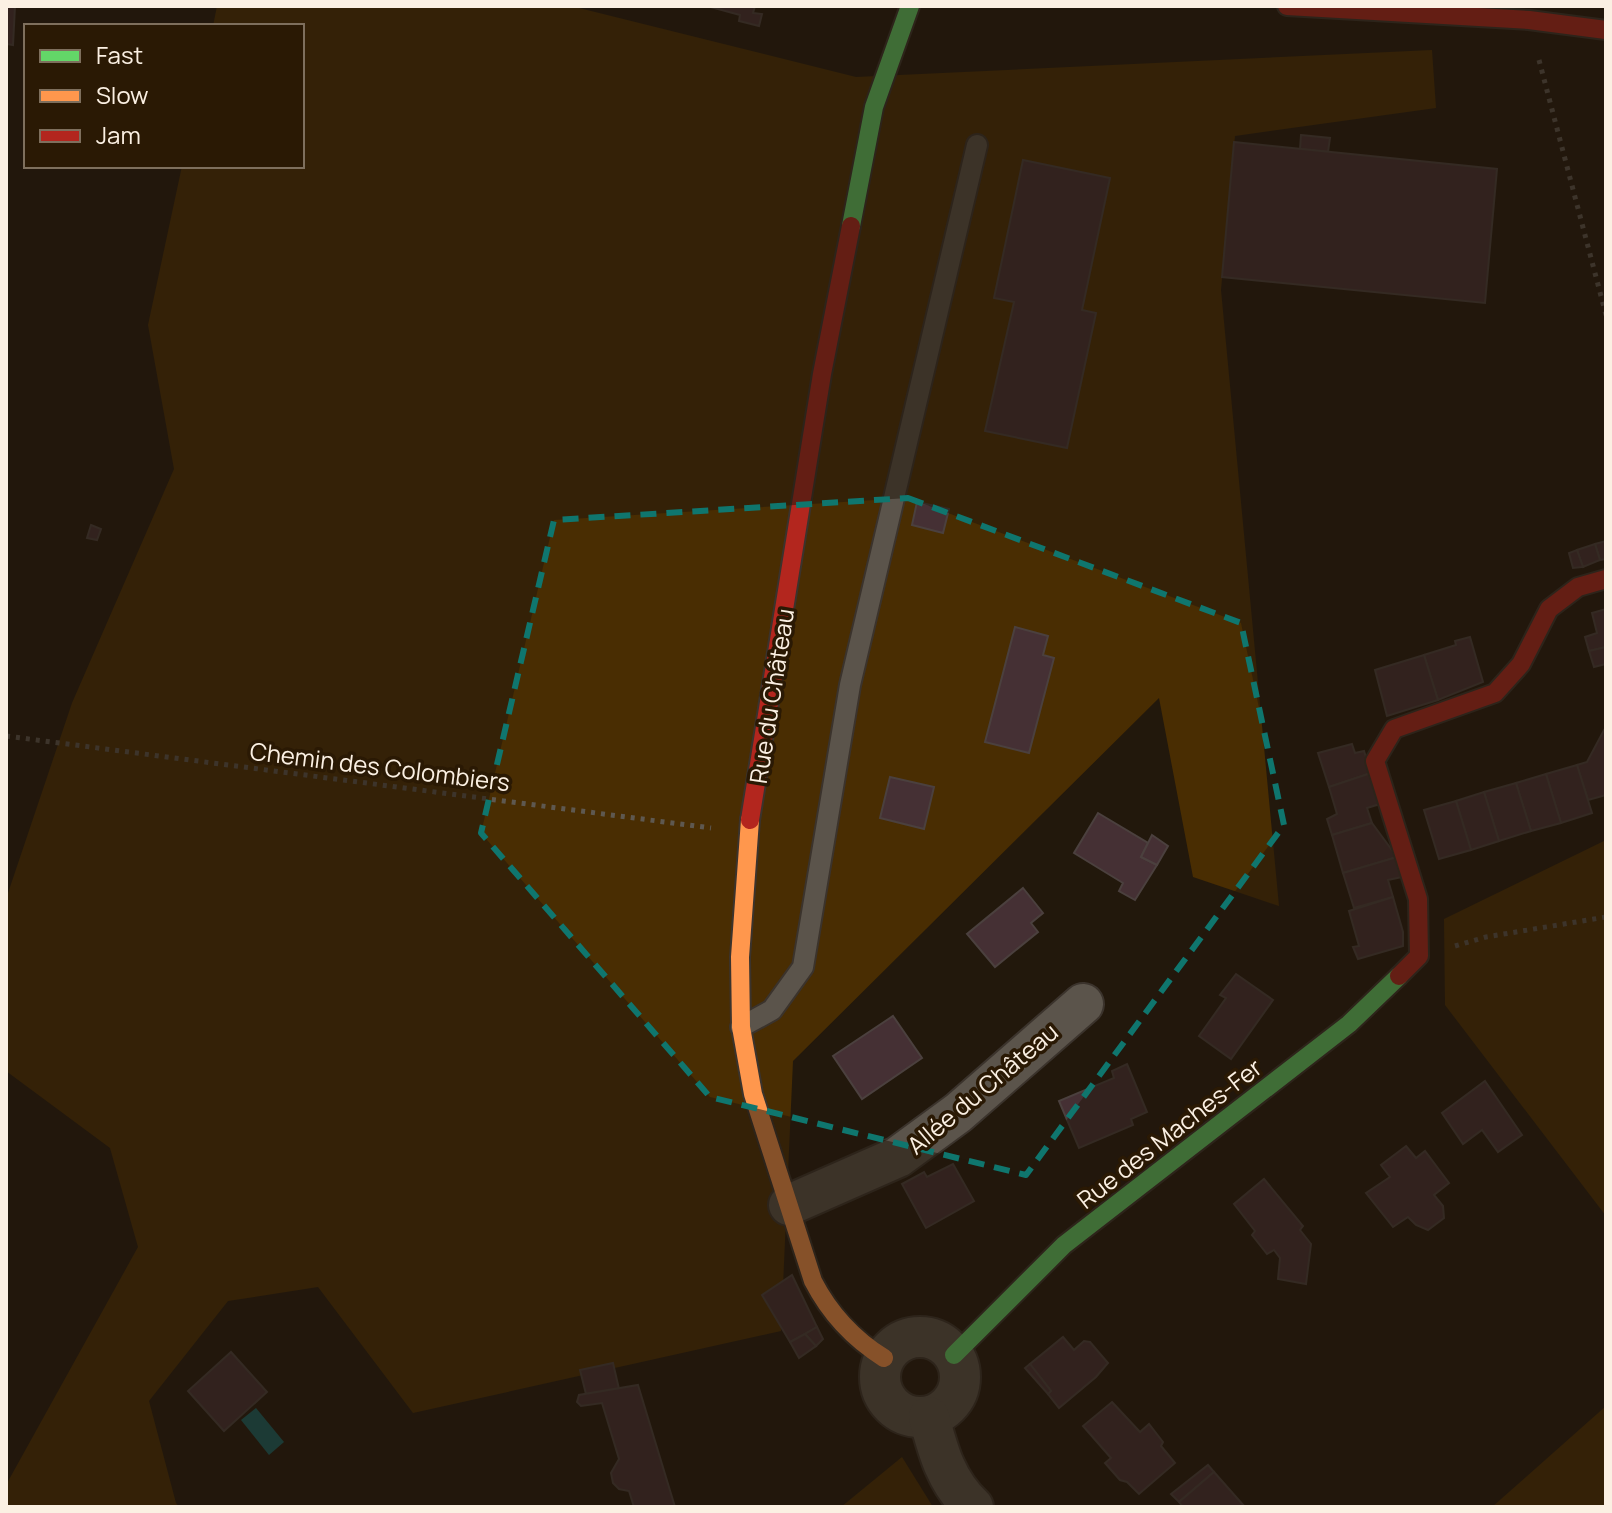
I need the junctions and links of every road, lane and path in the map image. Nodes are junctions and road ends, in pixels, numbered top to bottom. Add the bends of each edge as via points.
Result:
1 (910, 6) edge
2 (1287, 6) edge
3 (1529, 20) junction
4 (1606, 30) edge
5 (977, 145) dead end
6 (1606, 315) edge
7 (1606, 579) edge
8 (6, 736) edge
9 (748, 832) junction
10 (1606, 917) edge
11 (1419, 956) junction
12 (1083, 1004) dead end
13 (741, 1027) junction
14 (789, 1205) junction
15 (954, 1355) junction
16 (884, 1358) junction
17 (929, 1417) junction
18 (973, 1507) edge

1 - 9 street, Rue du Château via 874,107 822,374
2 - 3 street
3 - 4 street
3 - 6 path
5 - 13 lane via 850,685 803,967 772,1010
7 - 11 street via 1578,587 1549,609 1521,664 1495,693 1394,729 1375,761 1418,899
8 - 9 path, Chemin des Colombiers
9 - 13 street, Rue du Château
10 - 11 path via 1486,937
11 - 15 street, Rue des Maches-Fer via 1349,1024 1064,1245
12 - 14 street, Allée du Château via 958,1113 898,1157
13 - 14 street, Rue du Château via 753,1094
14 - 16 street, Rue du Château via 821,1299 843,1328
15 - 16 street via 936,1340 918,1337 900,1343
15 - 17 street via 960,1375 957,1394
16 - 17 street via 879,1380 889,1403 909,1417
17 - 18 street via 945,1470

